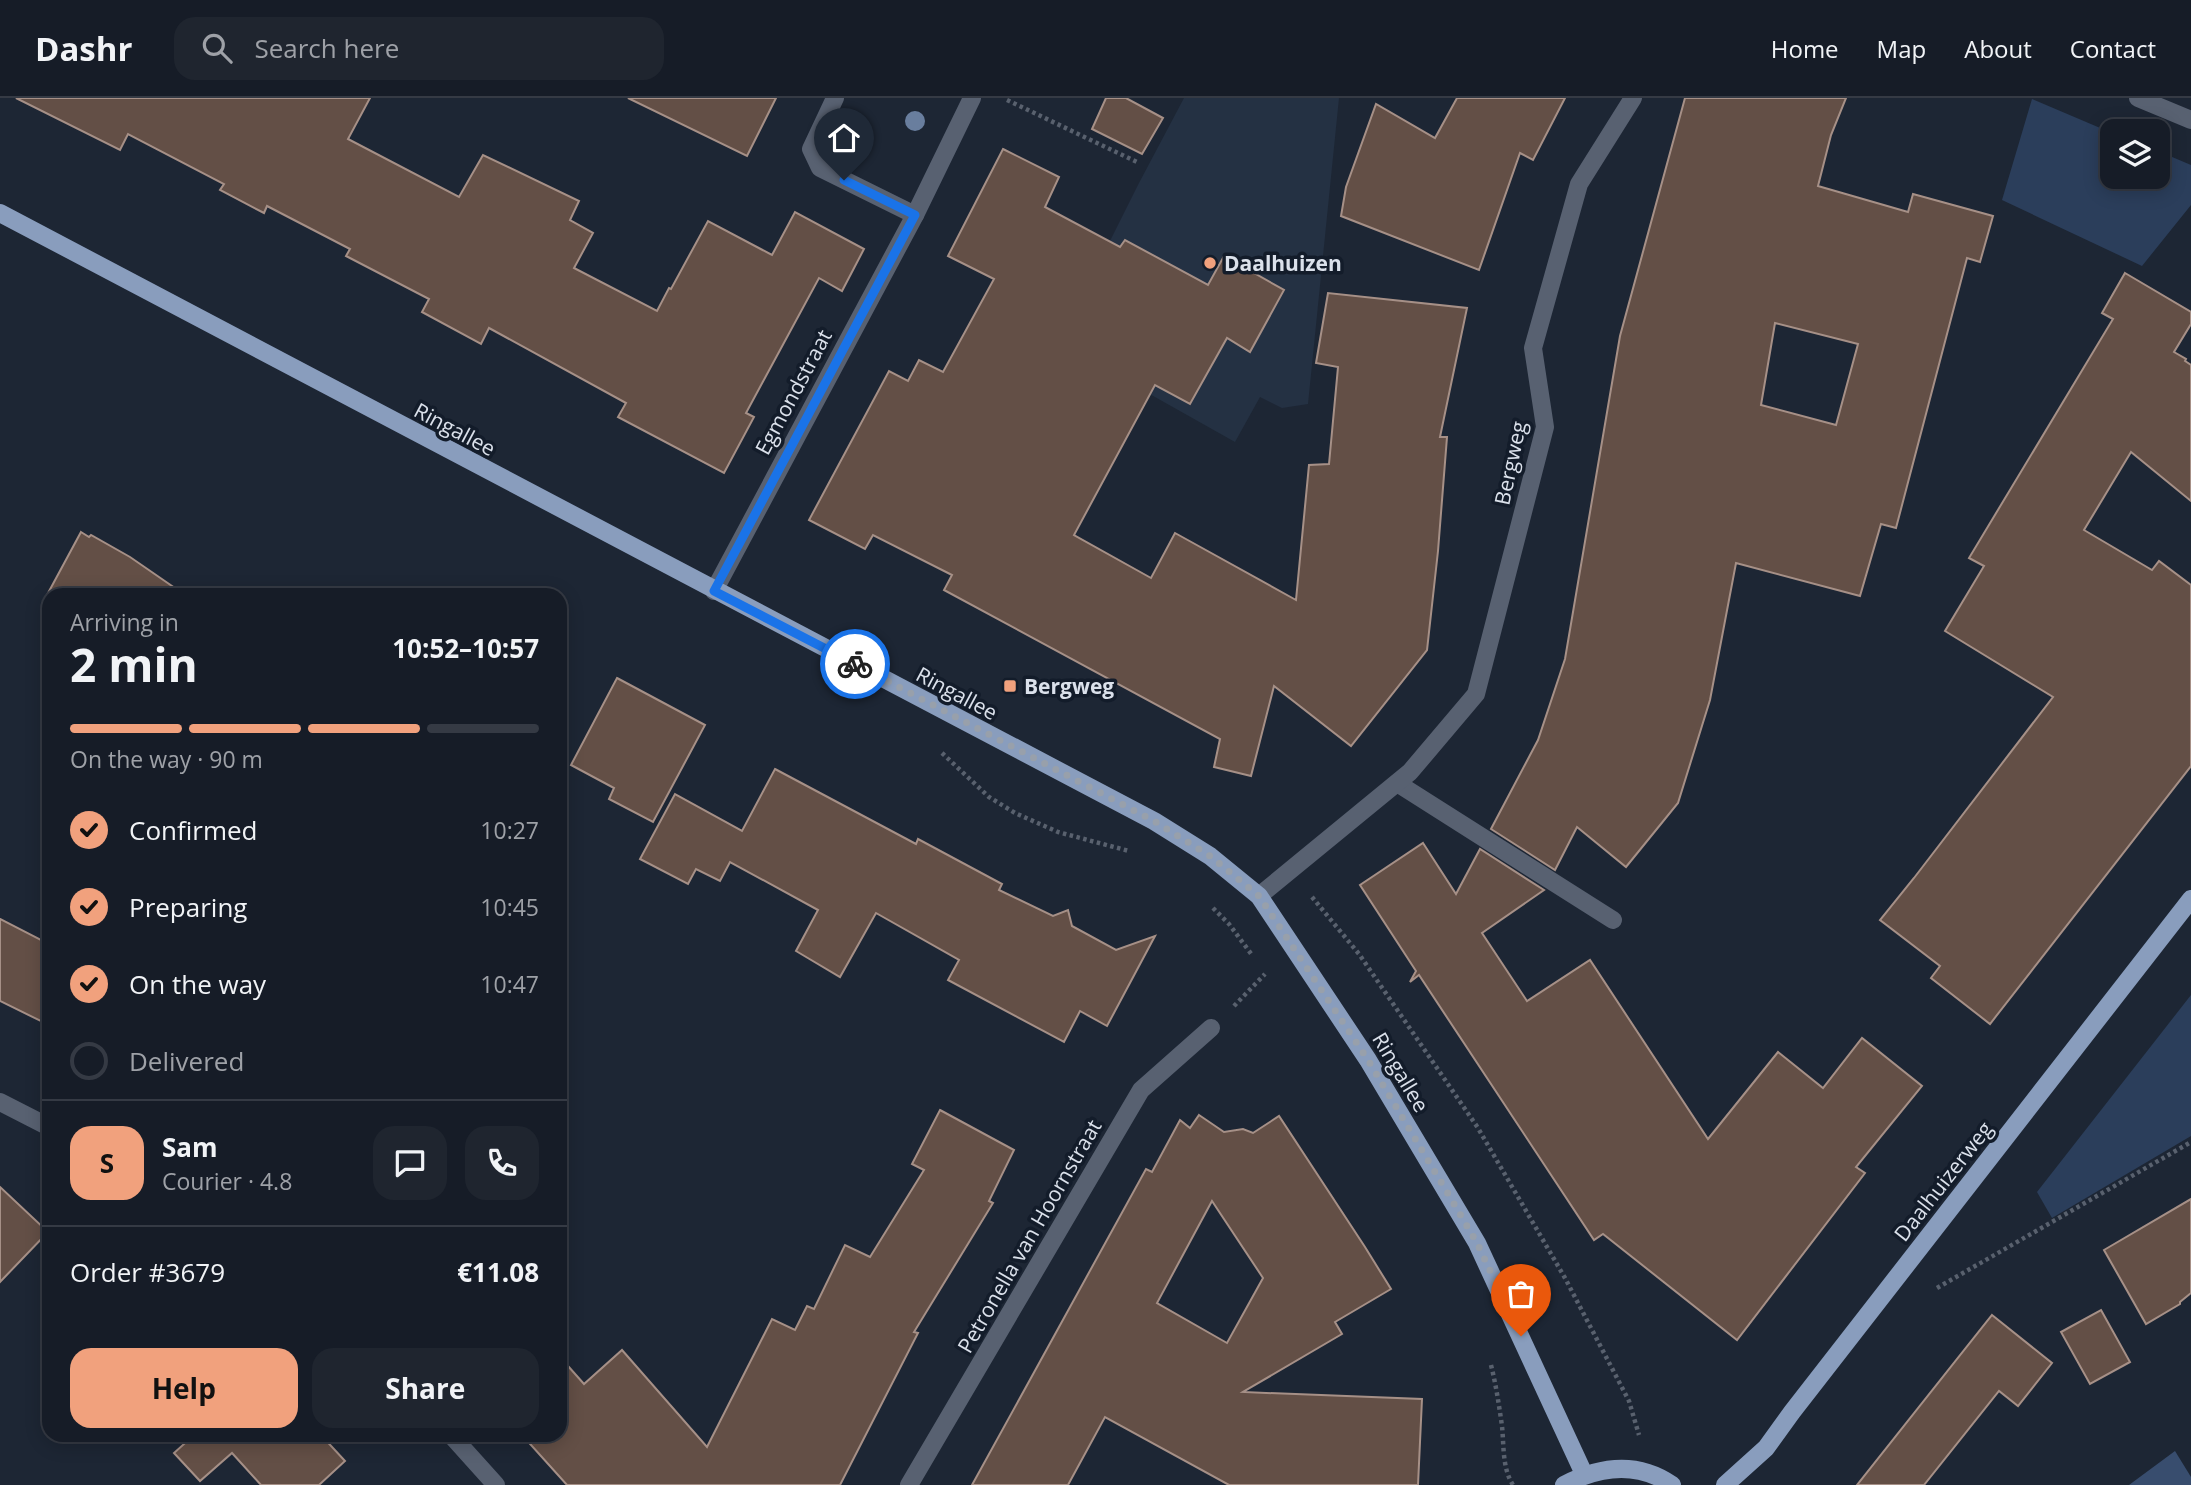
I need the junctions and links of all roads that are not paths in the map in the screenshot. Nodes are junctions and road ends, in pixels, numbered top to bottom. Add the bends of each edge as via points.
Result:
1 (835, 98) edge
2 (972, 98) edge
3 (1633, 98) edge
4 (2138, 98) edge
5 (2191, 120) edge
6 (0, 213) edge
7 (915, 215) junction
8 (714, 591) junction
9 (1397, 783) junction
10 (1259, 896) junction
11 (2191, 899) edge
12 (1613, 920) dead end
13 (1211, 1028) road end
14 (0, 1102) edge
15 (42, 1123) edge
16 (457, 1442) edge
17 (1584, 1474) junction
18 (496, 1485) edge
19 (909, 1485) edge
20 (1564, 1485) edge
21 (1672, 1485) edge
22 (1725, 1485) edge

1 - 7 street via 811,149 820,168
2 - 7 street, Egmondstraat
3 - 9 street, Bergweg via 1579,184 1532,348 1545,427 1476,694
4 - 5 street
6 - 8 main road, Ringallee
7 - 8 street, Egmondstraat
8 - 10 main road, Ringallee via 1154,821 1210,856
9 - 10 street, Bergweg
9 - 12 street
10 - 17 main road, Ringallee via 1368,1060 1477,1243
11 - 22 main road, Daalhuizerweg via 1766,1448
13 - 19 street, Petronella van Hoornstraat via 1141,1090
14 - 15 street
16 - 18 street
17 - 20 main road
17 - 21 main road via 1612,1468 1651,1475

